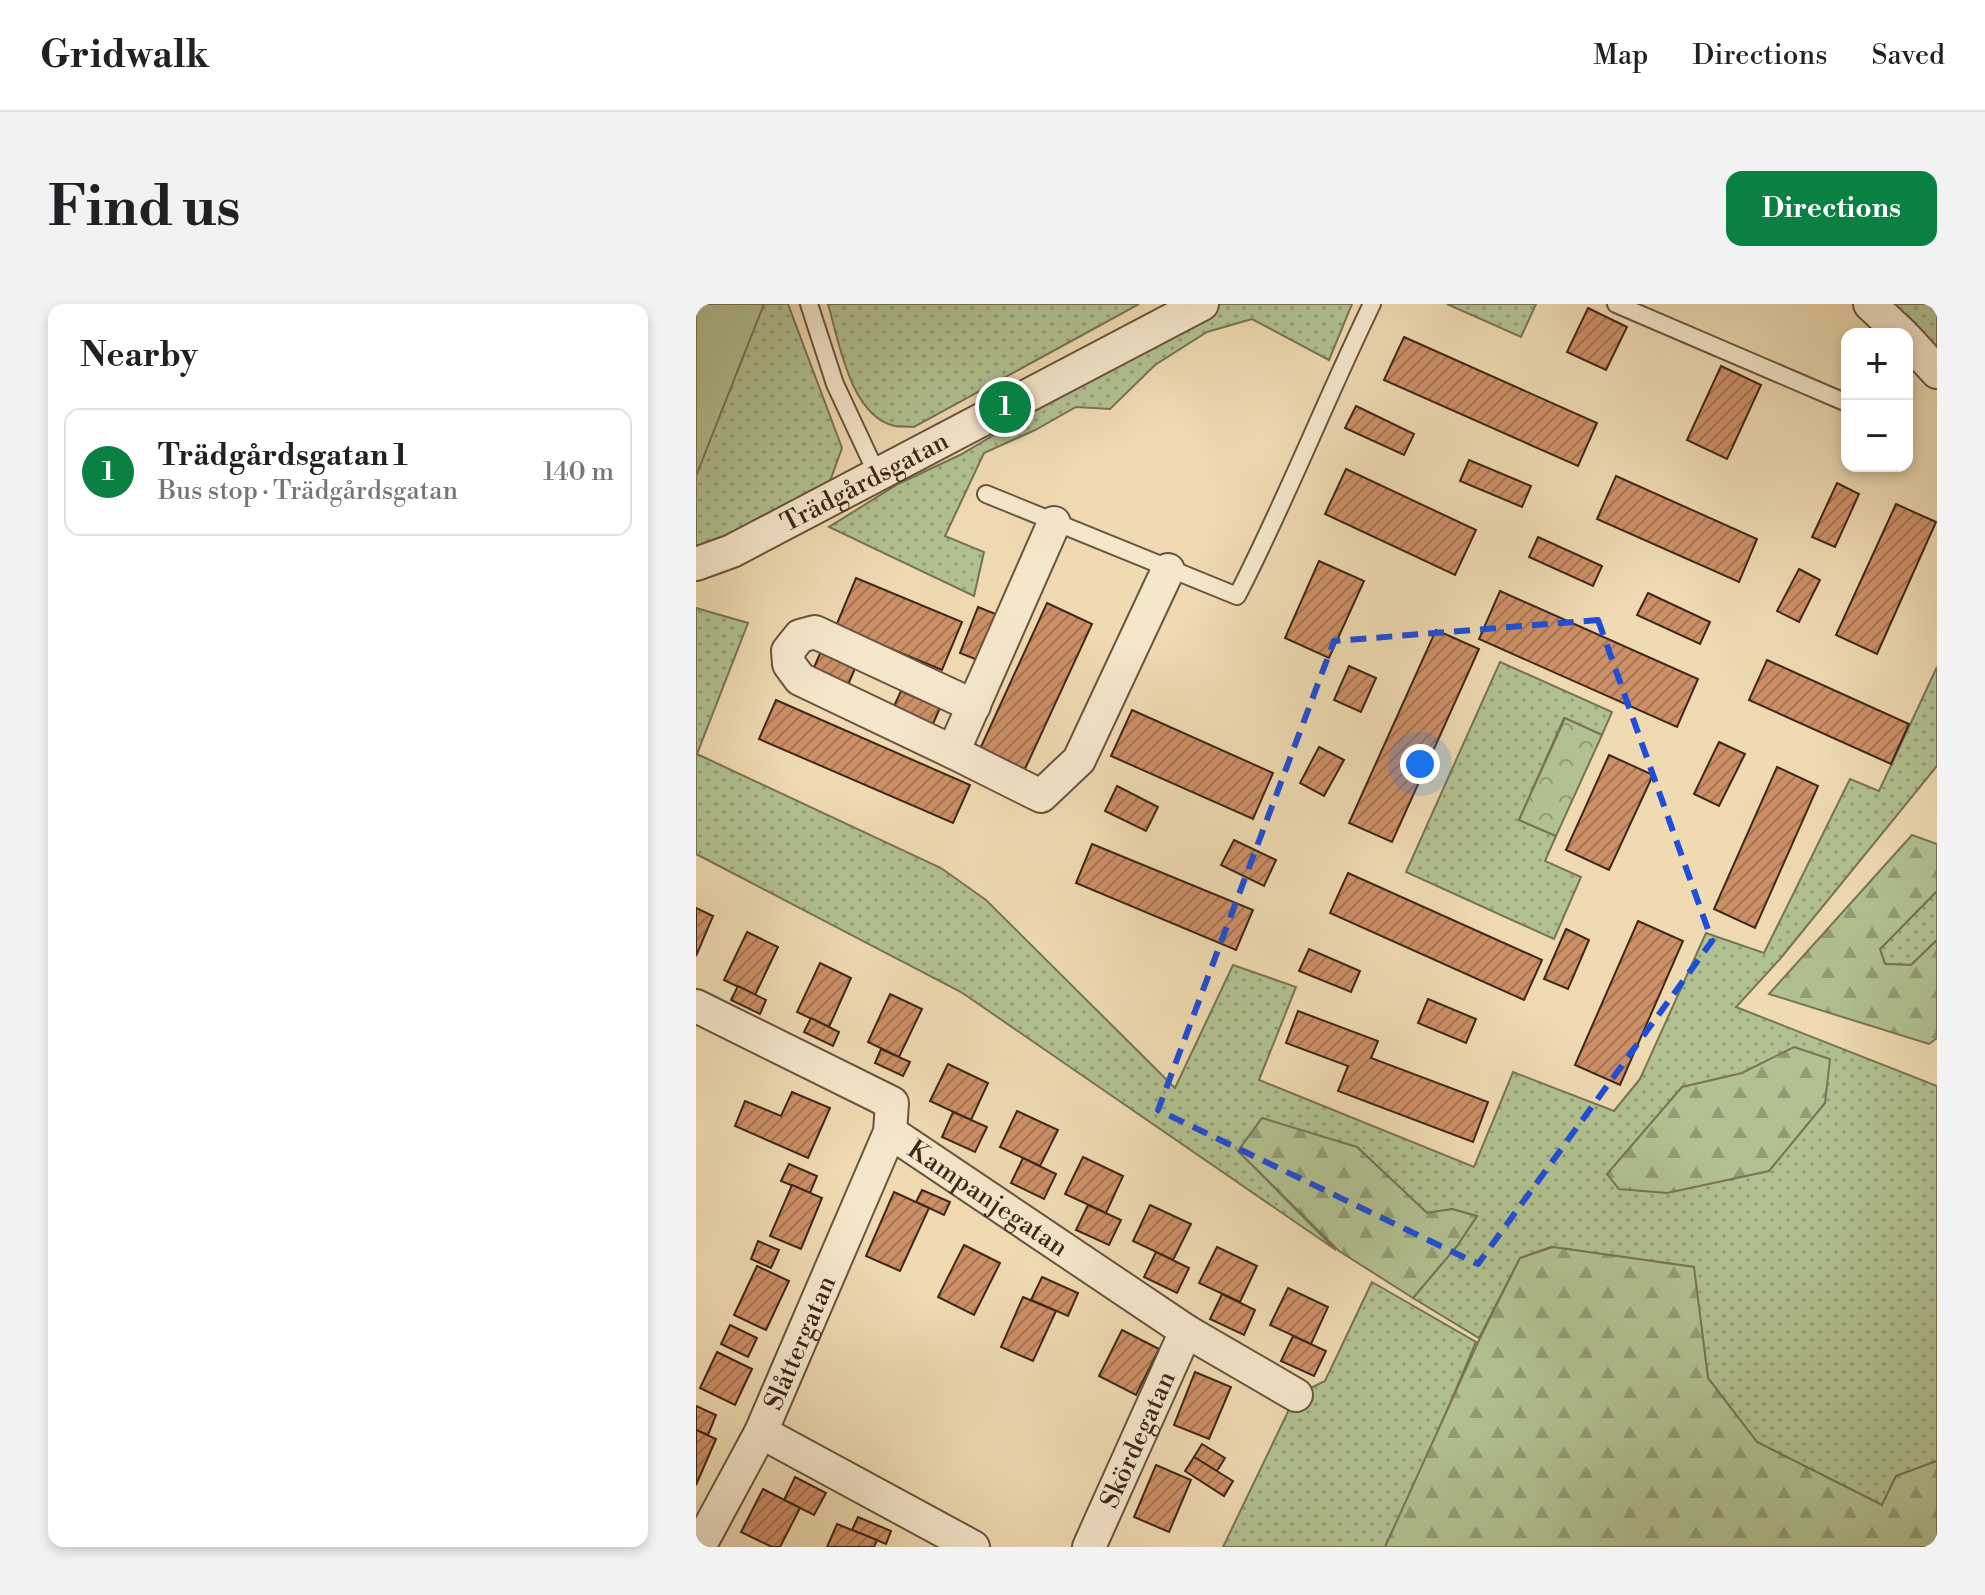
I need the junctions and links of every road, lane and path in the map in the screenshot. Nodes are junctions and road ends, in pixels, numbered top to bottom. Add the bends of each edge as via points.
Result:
1 (809, 304) edge
2 (1202, 304) edge
3 (1372, 304) edge
4 (1616, 304) edge
5 (1870, 304) edge
6 (1915, 352) edge
7 (1841, 400) edge
8 (877, 474) junction
9 (986, 494) dead end
10 (1054, 523) junction
11 (696, 564) edge
12 (1168, 570) junction
13 (974, 706) junction
14 (953, 752) junction
15 (696, 1006) edge
16 (890, 1132) junction
17 (1186, 1331) junction
18 (1296, 1395) dead end
19 (761, 1432) junction
20 (699, 1547) edge
21 (973, 1547) edge
22 (1089, 1547) edge

1 - 8 lane via 835,384
2 - 8 street, Trädgårdsgatan
3 - 12 lane via 1237,596
4 - 7 lane
5 - 6 street
8 - 11 street, Trädgårdsgatan via 732,551
9 - 10 lane
10 - 12 lane
10 - 13 street
12 - 14 street via 1079,760 1041,796
13 - 14 street
13 - 14 street via 815,632 800,636 788,651 789,664 800,679
15 - 16 street, Kampanjegatan via 892,1103
16 - 17 street, Kampanjegatan
16 - 19 street, Slåttergatan
17 - 18 street, Kampanjegatan
17 - 22 street, Skördegatan
19 - 20 street, Slåttergatan
19 - 21 street

